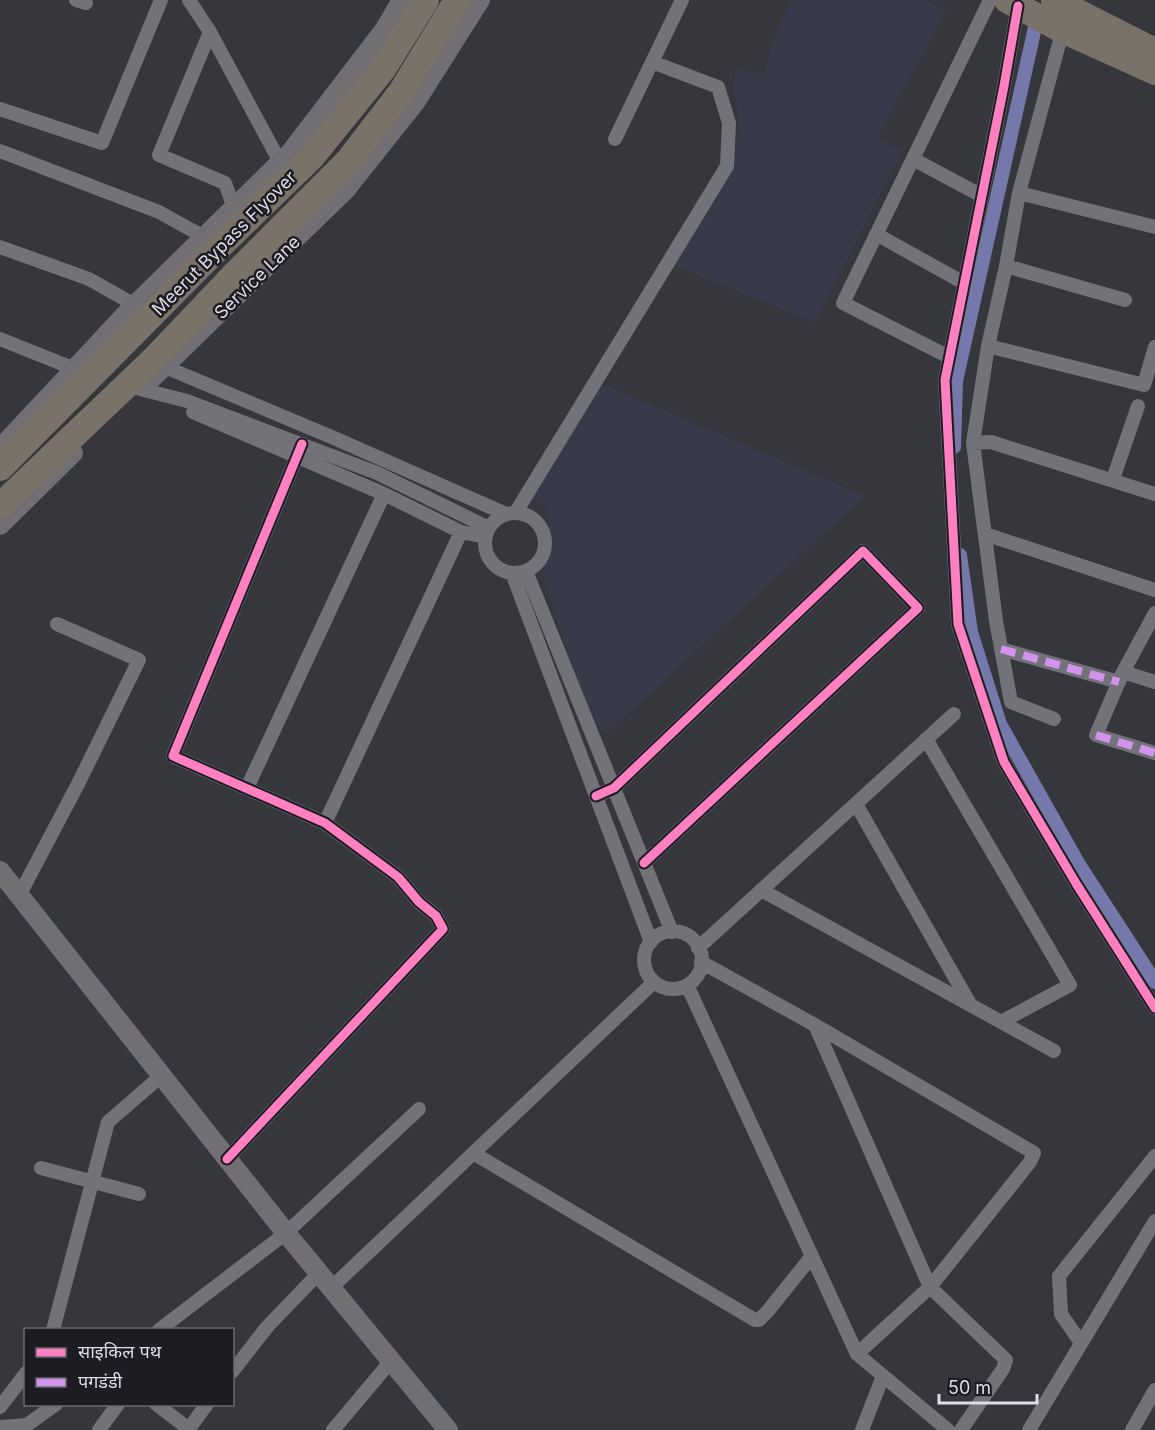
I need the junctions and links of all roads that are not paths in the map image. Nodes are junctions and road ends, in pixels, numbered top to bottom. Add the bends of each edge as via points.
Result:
1 (161, 0) edge
2 (189, 0) edge
3 (402, 0) edge
4 (426, 0) edge
5 (458, 0) edge
6 (480, 0) edge
7 (682, 0) edge
8 (990, 0) edge
9 (1013, 3) edge
10 (1064, 9) edge
11 (210, 32) junction
12 (1155, 51) edge
13 (652, 62) junction
14 (1155, 72) edge
15 (0, 109) edge
16 (615, 139) dead end
17 (0, 151) edge
18 (913, 159) junction
19 (280, 162) junction
20 (1019, 193) junction
21 (982, 196) junction
22 (234, 208) junction
23 (1155, 227) edge
24 (876, 234) junction
25 (204, 237) junction
26 (0, 247) edge
27 (1006, 266) junction
28 (964, 284) junction
29 (1125, 300) dead end
30 (135, 305) junction
31 (0, 339) edge
32 (112, 342) junction
33 (988, 346) junction
34 (1155, 347) edge
35 (949, 357) junction
36 (158, 364) junction
37 (75, 369) junction
38 (136, 385) junction
39 (1138, 406) dead end
40 (334, 438) junction
41 (973, 442) junction
42 (300, 450) junction
43 (327, 454) junction
44 (383, 460) junction
45 (1, 461) edge
46 (377, 473) junction
47 (1113, 479) junction
48 (384, 494) junction
49 (1155, 494) edge
50 (8, 497) edge
51 (511, 513) junction
52 (0, 525) edge
53 (461, 532) junction
54 (487, 533) junction
55 (985, 534) junction
56 (526, 571) junction
57 (512, 573) junction
58 (1155, 590) edge
59 (1155, 613) edge
60 (57, 624) dead end
61 (1001, 649) junction
62 (566, 669) junction
63 (550, 675) junction
64 (1121, 677) junction
65 (1155, 682) edge
66 (954, 714) dead end
67 (1054, 718) dead end
68 (593, 735) junction
69 (926, 739) junction
70 (575, 741) junction
71 (1155, 753) edge
72 (247, 788) junction
73 (614, 788) junction
74 (596, 796) junction
75 (856, 804) junction
76 (325, 823) junction
77 (644, 863) junction
78 (0, 871) edge
79 (761, 890) junction
80 (20, 894) junction
81 (658, 897) junction
82 (637, 906) junction
83 (672, 932) junction
84 (651, 942) junction
85 (698, 948) junction
86 (701, 962) junction
87 (654, 982) junction
88 (687, 985) junction
89 (971, 1005) junction
90 (1155, 1008) edge
91 (1001, 1022) junction
92 (815, 1025) junction
93 (1054, 1051) dead end
94 (161, 1076) junction
95 (419, 1109) dead end
96 (473, 1153) junction
97 (1155, 1156) edge
98 (227, 1159) junction
99 (40, 1168) dead end
100 (93, 1181) junction
101 (139, 1194) dead end
102 (1155, 1221) edge
103 (286, 1233) junction
104 (812, 1256) junction
105 (325, 1280) junction
106 (930, 1287) junction
107 (53, 1328) edge
108 (160, 1328) edge
109 (1081, 1343) junction
110 (857, 1354) junction
111 (391, 1361) junction
112 (234, 1369) edge
113 (24, 1376) edge
114 (883, 1376) junction
115 (1154, 1395) edge
116 (54, 1406) edge
117 (117, 1406) edge
118 (158, 1406) edge
119 (206, 1406) edge
120 (0, 1407) edge
121 (0, 1427) edge
122 (26, 1428) edge
123 (99, 1430) edge
124 (188, 1430) edge
125 (333, 1430) edge
126 (448, 1430) edge
127 (862, 1430) edge
128 (948, 1430) edge
129 (961, 1430) edge
130 (1029, 1430) edge
131 (1132, 1430) edge

1 - 15 street via 102,143
2 - 11 street
3 - 19 street via 385,29
4 - 32 highway, Meerut Bypass Flyover via 383,69 311,158
5 - 36 highway, Meerut Bypass Flyover via 401,92 348,161 233,276
6 - 36 street, Service Lane via 416,101 346,189
7 - 13 street
8 - 18 street
9 - 10 highway
9 - 21 street
10 - 12 highway
10 - 14 highway
10 - 20 street
11 - 19 street
11 - 22 street via 159,155 225,183
13 - 16 street
13 - 51 street via 718,87 729,123 727,166
17 - 25 street via 159,212
18 - 21 street
18 - 24 street
19 - 22 street
20 - 23 street
20 - 27 street
21 - 28 street
22 - 25 street
24 - 28 street
24 - 35 street via 843,303
25 - 30 street
26 - 30 street via 89,279
27 - 29 street
27 - 33 street
28 - 35 street
30 - 32 street
31 - 37 street
32 - 37 street
32 - 45 highway, Meerut Bypass Flyover
33 - 34 street via 1144,386
33 - 41 street
35 - 90 street via 945,380 958,624 1004,762
36 - 38 highway, Meerut Bypass Flyover
36 - 40 street
37 - 45 street
38 - 42 street via 187,401
38 - 50 highway
38 - 52 street
39 - 47 street
40 - 43 street
40 - 44 street
41 - 47 street via 991,442
41 - 55 street
42 - 43 street
42 - 48 street
42 - 72 street via 173,756
43 - 46 street
44 - 46 street
44 - 51 street
46 - 54 street
47 - 49 street
48 - 53 street
48 - 72 street
51 - 54 street via 493,522
51 - 56 street via 526,514 535,520 545,537 543,556
53 - 54 street
53 - 76 street
54 - 57 street via 488,557 502,570
55 - 58 street
55 - 61 street
56 - 57 street
56 - 62 street
57 - 63 street
59 - 64 street
60 - 80 street via 139,660
61 - 64 street
61 - 67 street via 1011,702
62 - 63 street
62 - 68 street
63 - 70 street
64 - 65 street
64 - 71 street via 1096,735
66 - 69 street
68 - 70 street
68 - 73 street
69 - 75 street
69 - 91 street via 1070,985
70 - 74 street
72 - 76 street
73 - 74 street
73 - 77 street
73 - 77 street via 863,551 918,608
74 - 82 street
75 - 79 street
75 - 89 street
76 - 98 street via 398,877 436,916 443,929
77 - 81 street
78 - 80 street
79 - 85 street
79 - 89 street
80 - 94 street
81 - 82 street
81 - 83 street
82 - 84 street
83 - 84 street
83 - 85 street via 690,937
84 - 87 street via 644,967
85 - 86 street
86 - 88 street
86 - 92 street
87 - 88 street via 670,989
87 - 96 street
88 - 104 street
89 - 91 street
91 - 93 street
92 - 106 street
92 - 106 street via 1034,1153
94 - 98 street
94 - 100 street via 108,1122
95 - 103 street
96 - 104 street via 756,1320 767,1312
96 - 105 street
97 - 109 street via 1059,1276 1061,1314
98 - 103 street
99 - 100 street
100 - 101 street
100 - 107 street
102 - 109 street
103 - 105 street
103 - 108 street
104 - 110 street
105 - 111 street
105 - 112 street via 267,1327
106 - 110 street
106 - 129 street via 1006,1360
109 - 130 street
110 - 114 street
111 - 125 street
111 - 126 street
113 - 120 street
114 - 127 street
114 - 128 street
115 - 131 street
116 - 122 street
117 - 123 street
118 - 124 street
119 - 124 street
121 - 122 street

